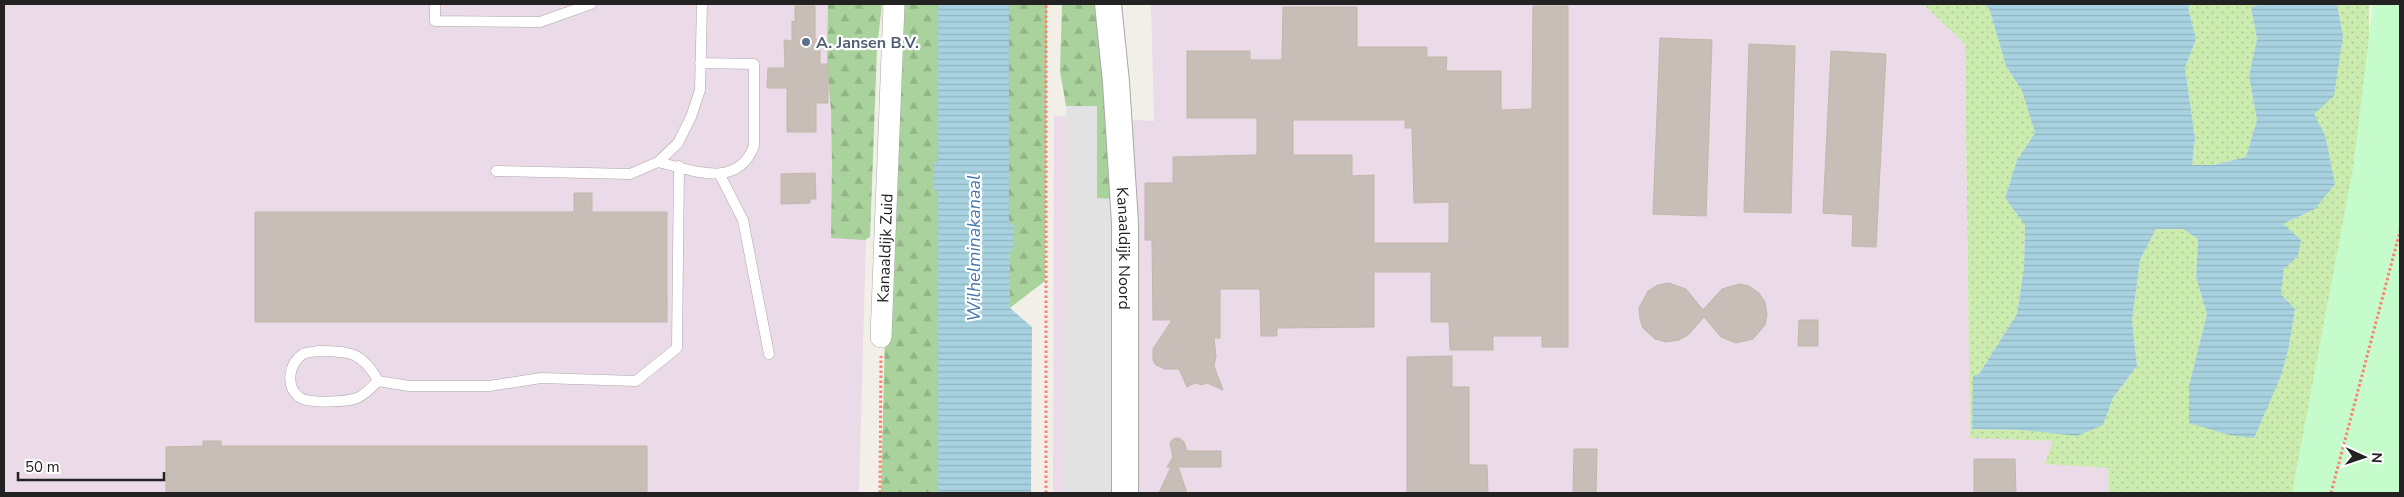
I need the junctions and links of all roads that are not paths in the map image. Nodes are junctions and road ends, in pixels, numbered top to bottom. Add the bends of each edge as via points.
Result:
1 (435, 4) edge
2 (591, 4) edge
3 (702, 4) edge
4 (894, 4) edge
5 (1108, 4) edge
6 (700, 63) junction
7 (658, 162) junction
8 (679, 166) junction
9 (496, 171) dead end
10 (720, 175) junction
11 (881, 337) road end
12 (769, 354) dead end
13 (378, 381) junction
14 (1125, 493) edge

1 - 2 lane via 435,21 540,22
3 - 6 lane
4 - 11 street, Kanaaldijk Zuid
5 - 14 street, Kanaaldijk Noord via 1126,223
6 - 7 lane via 700,90 691,117 678,142
6 - 10 lane via 754,64 754,146 742,166
7 - 8 lane
7 - 9 lane via 630,174
8 - 10 lane
8 - 13 lane via 677,348 636,381 541,378 490,386 409,386
10 - 12 lane via 743,220
13 - 13 lane via 361,357 332,351 304,353 294,362 290,376 292,388 300,398 314,401 356,398

